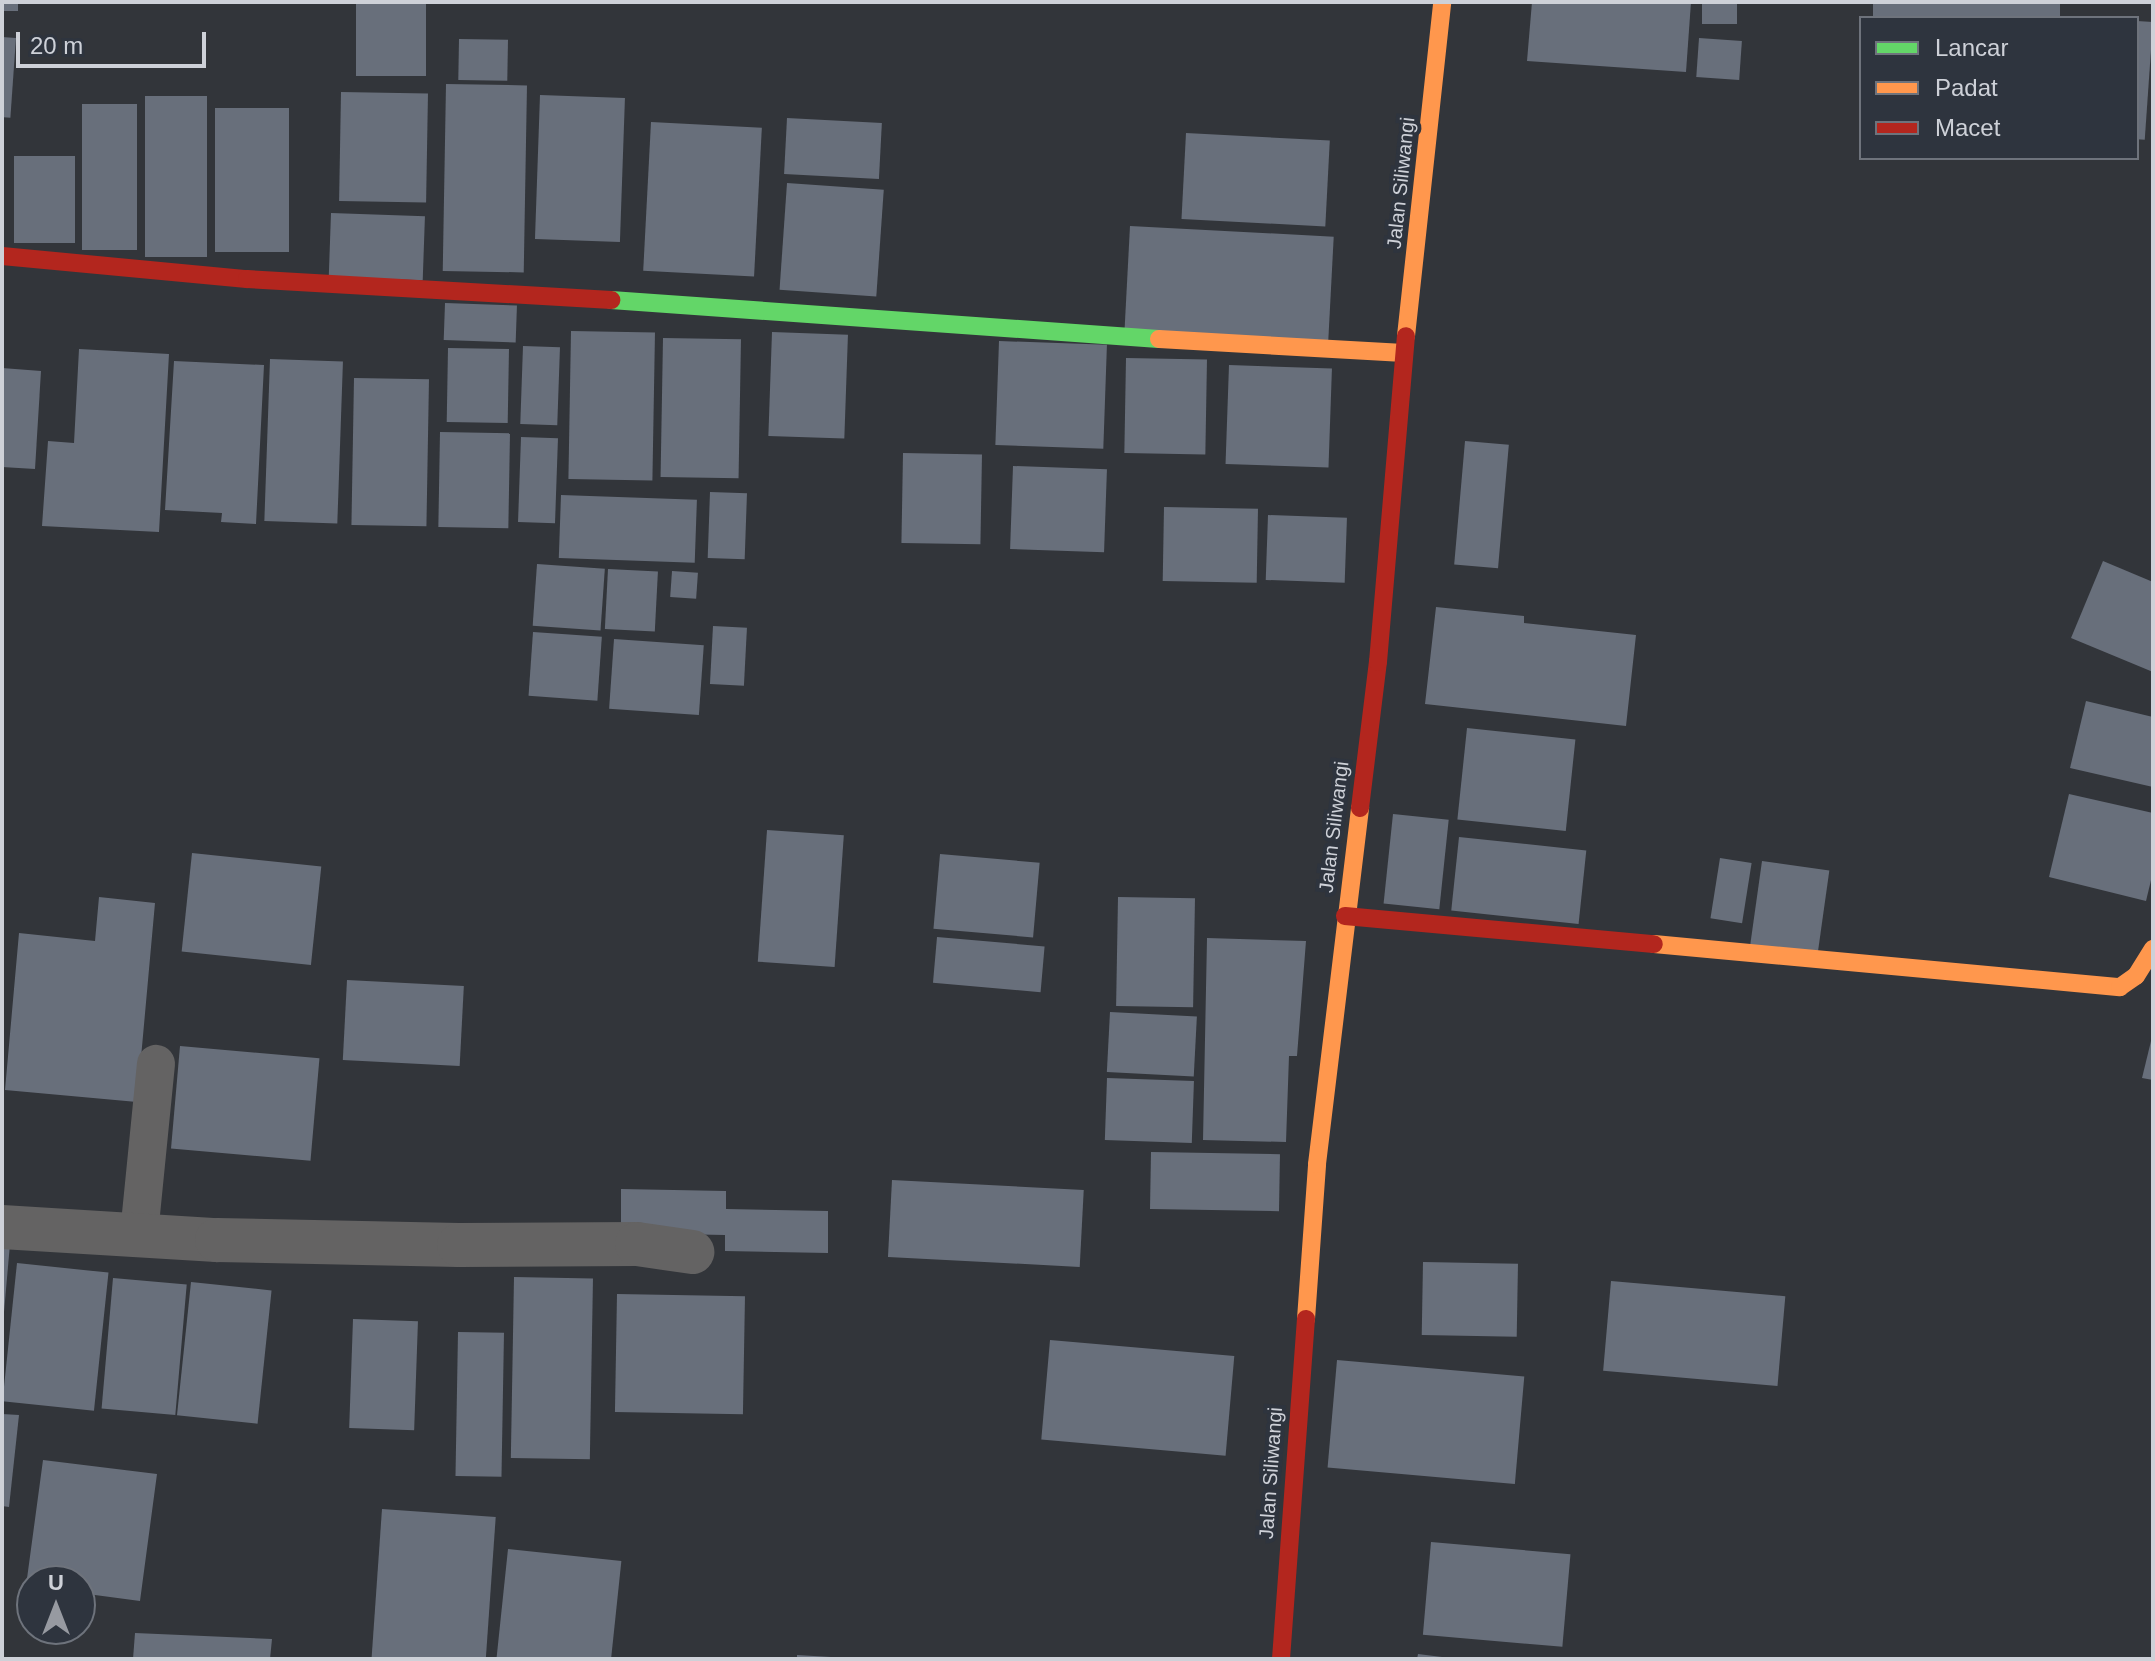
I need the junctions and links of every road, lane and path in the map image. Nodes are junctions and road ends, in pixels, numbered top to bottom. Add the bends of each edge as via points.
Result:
1 (1442, 2) edge
2 (2, 256) edge
3 (1404, 353) junction
4 (1345, 916) junction
5 (2153, 949) edge
6 (156, 1064) dead end
7 (2, 1227) edge
8 (139, 1234) junction
9 (692, 1252) dead end
10 (1281, 1659) edge

1 - 3 street, Jalan Siliwangi
2 - 3 street via 247,279
3 - 4 street, Jalan Siliwangi via 1378,662
4 - 5 street via 2120,987 2136,976
4 - 10 street, Jalan Siliwangi via 1317,1164
6 - 8 lane
7 - 8 street
8 - 9 street via 312,1242 637,1244

